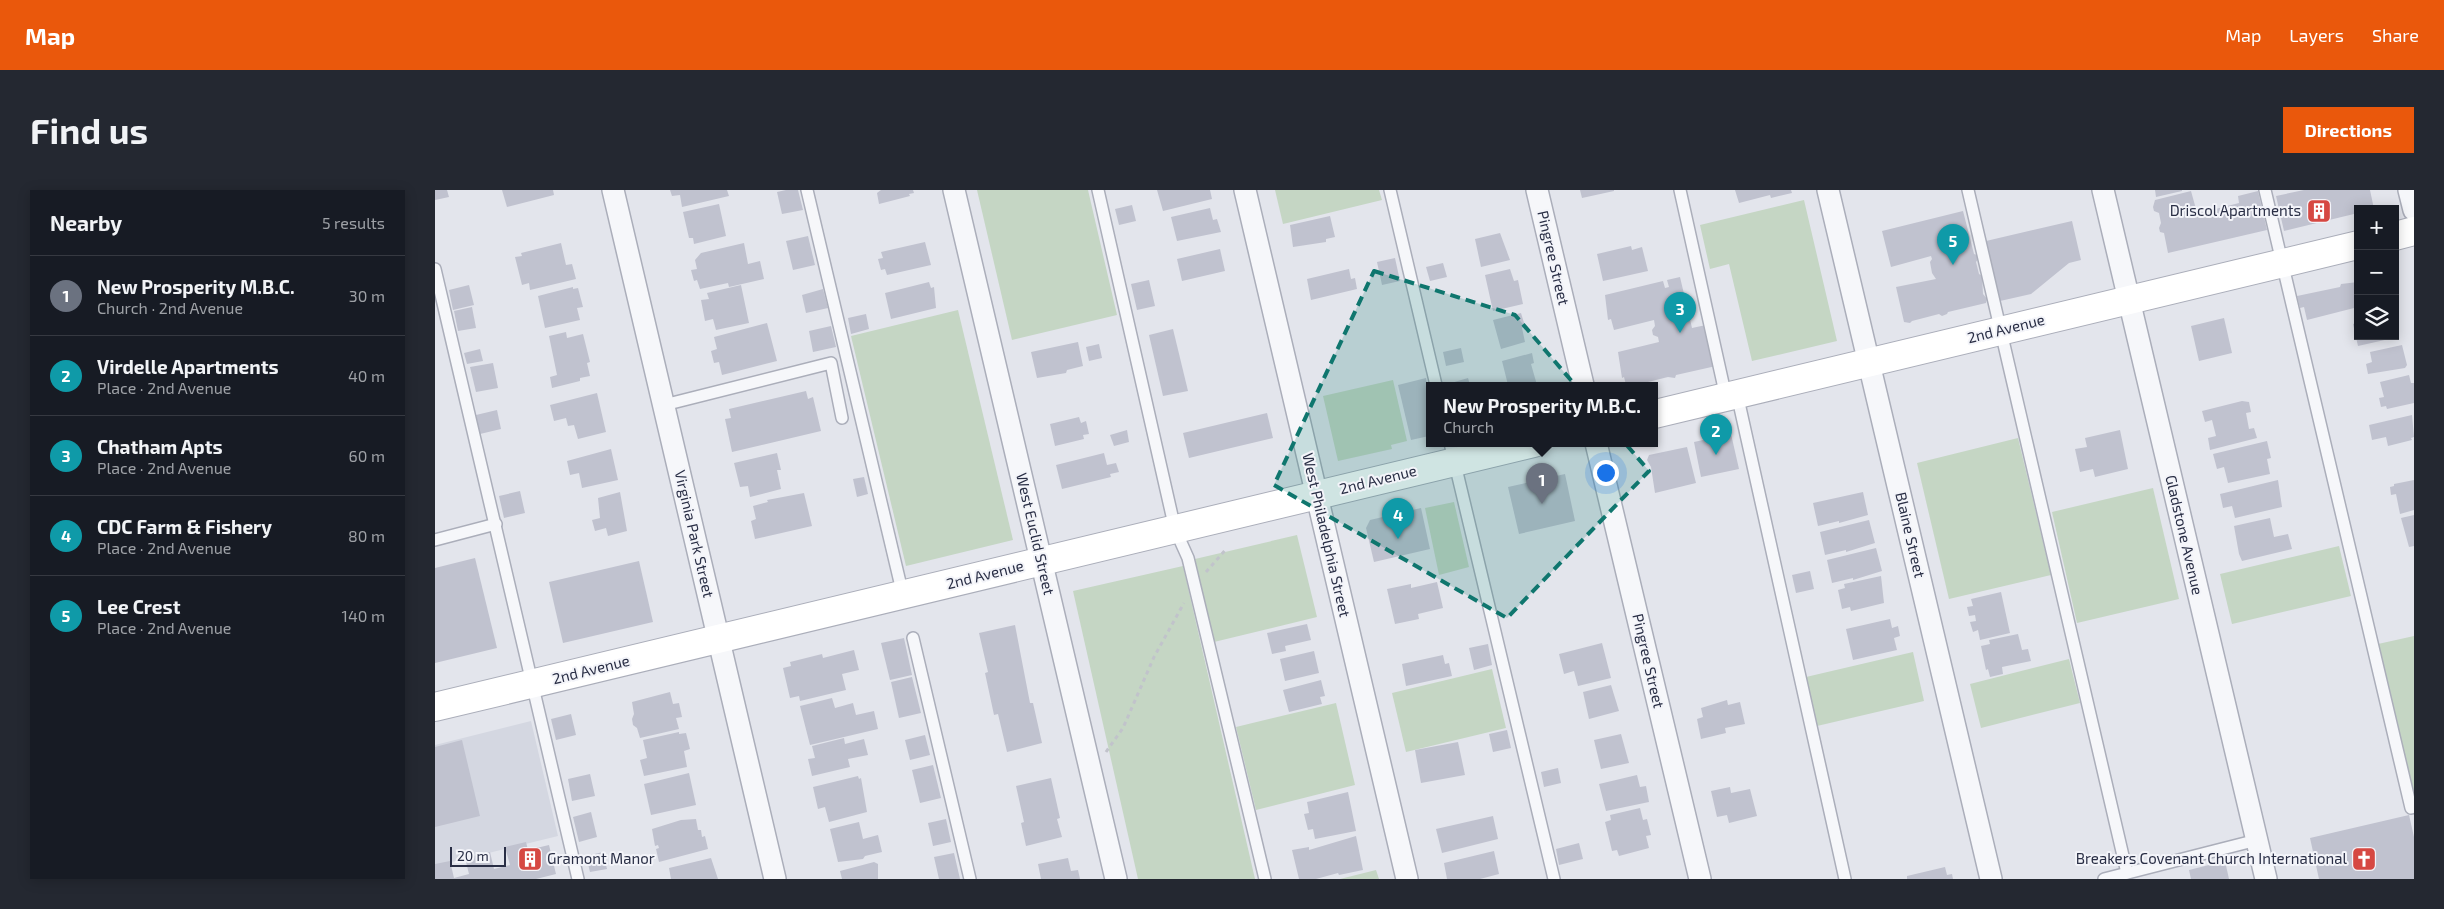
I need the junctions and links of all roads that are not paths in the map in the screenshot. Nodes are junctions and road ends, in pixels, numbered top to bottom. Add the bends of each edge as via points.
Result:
1 (613, 190) edge
2 (807, 190) edge
3 (954, 190) edge
4 (1098, 190) edge
5 (1245, 190) edge
6 (1389, 190) edge
7 (1537, 190) edge
8 (1680, 190) edge
9 (1828, 190) edge
10 (1968, 190) edge
11 (2103, 190) edge
12 (2265, 190) edge
13 (2409, 190) edge
14 (2414, 210) edge
15 (2414, 231) edge
16 (2399, 235) edge
17 (2354, 246) edge
18 (2282, 263) junction
19 (435, 269) edge
20 (2129, 300) junction
21 (2002, 330) junction
22 (1869, 362) junction
23 (1435, 382) edge
24 (1582, 382) edge
25 (1732, 395) junction
26 (664, 405) junction
27 (1658, 413) edge
28 (842, 418) dead end
29 (1498, 447) edge
30 (1597, 447) edge
31 (1452, 452) edge
32 (1317, 495) junction
33 (496, 524) junction
34 (1175, 529) junction
35 (435, 540) edge
36 (1041, 561) junction
37 (903, 595) junction
38 (913, 638) dead end
39 (719, 639) junction
40 (533, 684) junction
41 (435, 707) edge
42 (2414, 807) edge
43 (2257, 840) junction
44 (2127, 873) junction
45 (578, 879) edge
46 (775, 879) edge
47 (971, 879) edge
48 (1116, 879) edge
49 (1265, 879) edge
50 (1407, 879) edge
51 (1554, 879) edge
52 (1700, 879) edge
53 (1845, 879) edge
54 (1991, 879) edge
55 (2104, 879) edge
56 (2266, 879) edge

1 - 26 street, Virginia Park Street
2 - 37 lane
3 - 36 street, West Euclid Street
4 - 34 lane
5 - 32 street, West Philadelphia Street
6 - 23 lane
7 - 24 street, Pingree Street
8 - 25 lane
9 - 22 street, Blaine Street
10 - 21 lane
11 - 20 street, Gladstone Avenue
12 - 18 lane
13 - 14 street
15 - 16 street
17 - 18 street, 2nd Avenue
18 - 20 street, 2nd Avenue
18 - 42 lane via 2411,808
19 - 33 lane
20 - 21 street, 2nd Avenue
20 - 43 street, Gladstone Avenue
21 - 22 street, 2nd Avenue
21 - 44 lane
22 - 25 street, 2nd Avenue
22 - 54 street, Blaine Street
25 - 27 street, 2nd Avenue
25 - 53 lane
26 - 28 lane via 831,363
26 - 39 street, Virginia Park Street
29 - 31 street, 2nd Avenue
30 - 52 street, Pingree Street
31 - 32 street, 2nd Avenue
31 - 51 lane
32 - 34 street, 2nd Avenue
32 - 50 street, West Philadelphia Street
33 - 35 lane
33 - 40 lane
34 - 36 street, 2nd Avenue
34 - 49 lane via 1195,585
36 - 37 street, 2nd Avenue
36 - 48 street, West Euclid Street
37 - 39 street, 2nd Avenue
38 - 47 lane
39 - 40 street, 2nd Avenue
39 - 46 street, Virginia Park Street
40 - 41 street, 2nd Avenue
40 - 45 lane
43 - 44 lane
43 - 56 street, Gladstone Avenue
44 - 55 lane

